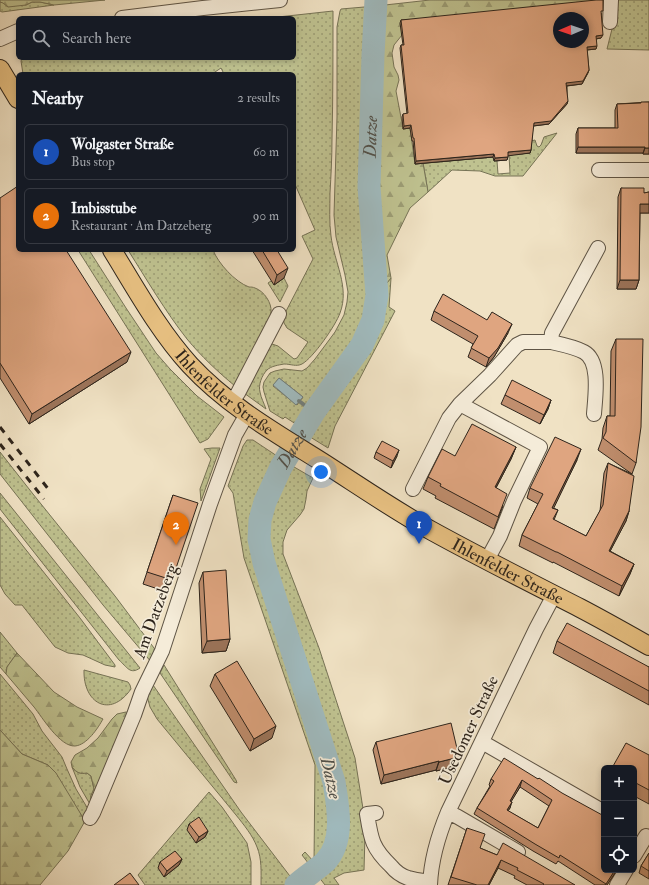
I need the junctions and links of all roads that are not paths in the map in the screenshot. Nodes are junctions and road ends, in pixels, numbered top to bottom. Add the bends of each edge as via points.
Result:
1 (280, 0) edge
2 (611, 0) edge
3 (138, 16) edge
4 (610, 22) dead end
5 (16, 32) edge
6 (0, 39) edge
7 (0, 69) edge
8 (16, 95) edge
9 (599, 170) dead end
10 (649, 170) edge
11 (598, 248) dead end
12 (113, 252) edge
13 (279, 314) dead end
14 (551, 342) junction
15 (231, 402) junction
16 (460, 404) junction
17 (247, 414) junction
18 (594, 414) dead end
19 (413, 489) dead end
20 (487, 560) junction
21 (554, 595) junction
22 (649, 646) edge
23 (482, 742) junction
24 (601, 810) edge
25 (448, 812) junction
26 (376, 813) dead end
27 (90, 818) dead end
28 (643, 834) edge
29 (637, 849) edge
30 (527, 857) edge
31 (624, 873) edge
32 (430, 883) edge
33 (617, 885) edge

1 - 3 street
2 - 4 street
5 - 6 street
7 - 8 main road
9 - 10 street
11 - 14 street via 552,333
12 - 15 main road, Ihlenfelder Straße via 174,346 208,383
13 - 15 street
14 - 16 street via 523,342 517,345
14 - 18 street via 585,352 591,359 595,372
15 - 17 main road, Ihlenfelder Straße
16 - 19 street via 449,418
16 - 20 street via 540,447
17 - 20 main road, Ihlenfelder Straße via 432,531
17 - 27 street, Am Datzeberg via 235,435 210,504 162,651 142,692
20 - 21 main road, Ihlenfelder Straße
21 - 22 main road, Ihlenfelder Straße
21 - 23 street, Usedomer Straße
23 - 24 street
23 - 25 street, Usedomer Straße
25 - 30 street
25 - 32 street, Usedomer Straße via 435,849
26 - 32 street via 367,814 370,835 381,857 395,871 408,878
28 - 29 street
31 - 33 street

